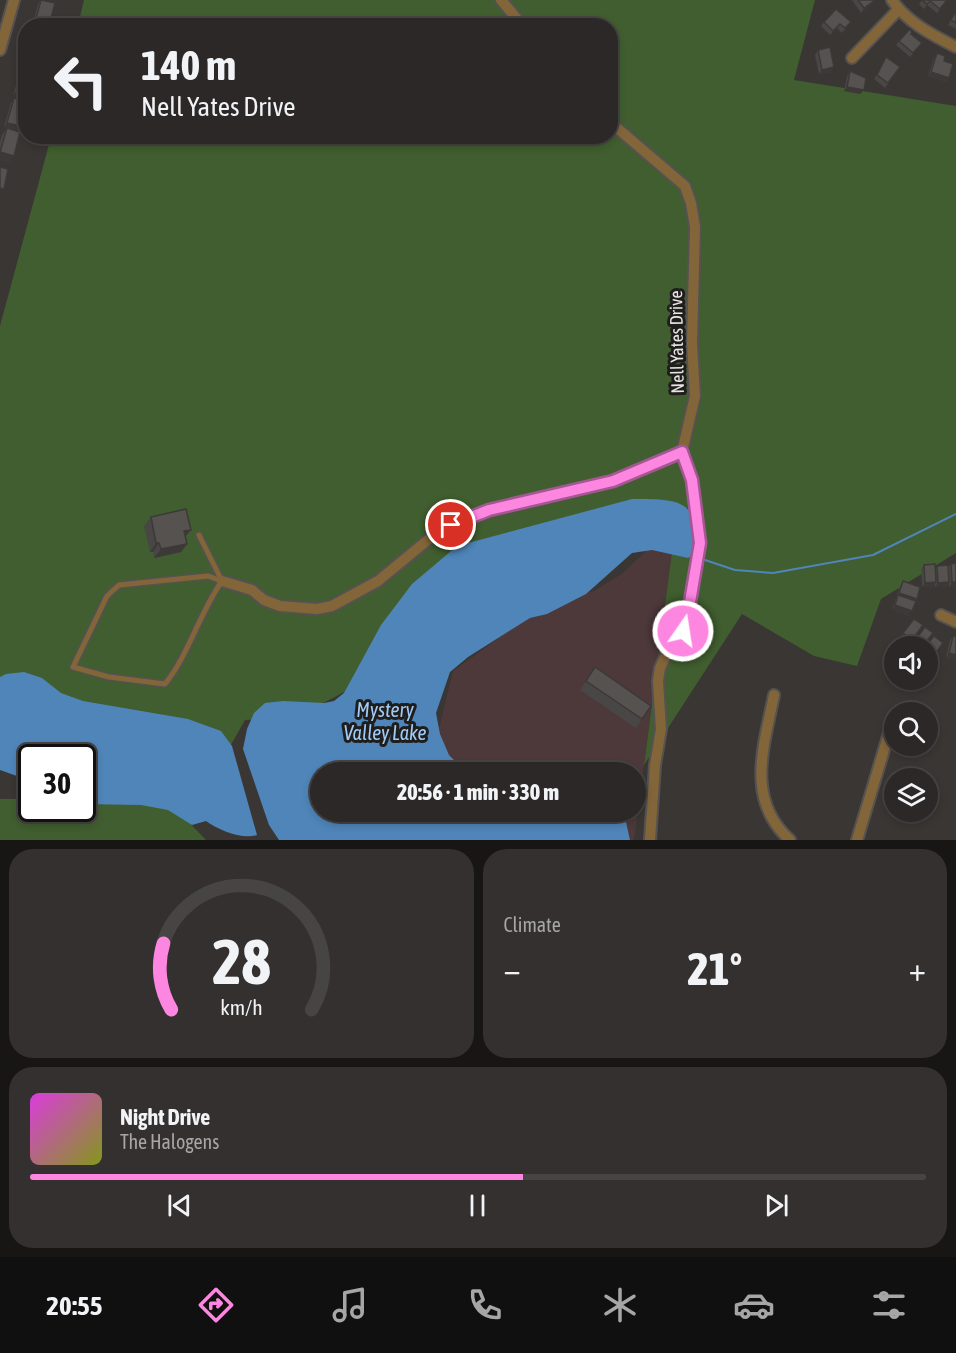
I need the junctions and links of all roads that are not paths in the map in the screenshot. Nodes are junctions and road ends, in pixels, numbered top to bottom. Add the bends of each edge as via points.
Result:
1 (14, 0) edge
2 (501, 0) edge
3 (892, 0) edge
4 (898, 10) junction
5 (516, 18) edge
6 (956, 47) edge
7 (0, 50) edge
8 (852, 58) dead end
9 (618, 129) edge
10 (682, 452) junction
11 (199, 535) dead end
12 (222, 581) junction
13 (941, 615) dead end
14 (956, 622) edge
15 (774, 695) dead end
16 (884, 750) edge
17 (650, 840) edge
18 (790, 840) edge
19 (857, 840) edge

1 - 7 street
2 - 5 street
3 - 4 street
4 - 6 street via 931,35
4 - 8 street
9 - 10 street, Nell Yates Drive via 685,186 691,203 695,227 695,396
10 - 12 street via 613,481 471,516 435,534 378,581 332,606 280,606 252,590
10 - 17 street via 692,480 700,543 683,631 660,668 661,729
11 - 12 lane
12 - 12 lane via 208,576 119,585 107,596 73,667 165,684
13 - 14 street
15 - 18 street via 759,765 768,809 778,830
16 - 19 street

